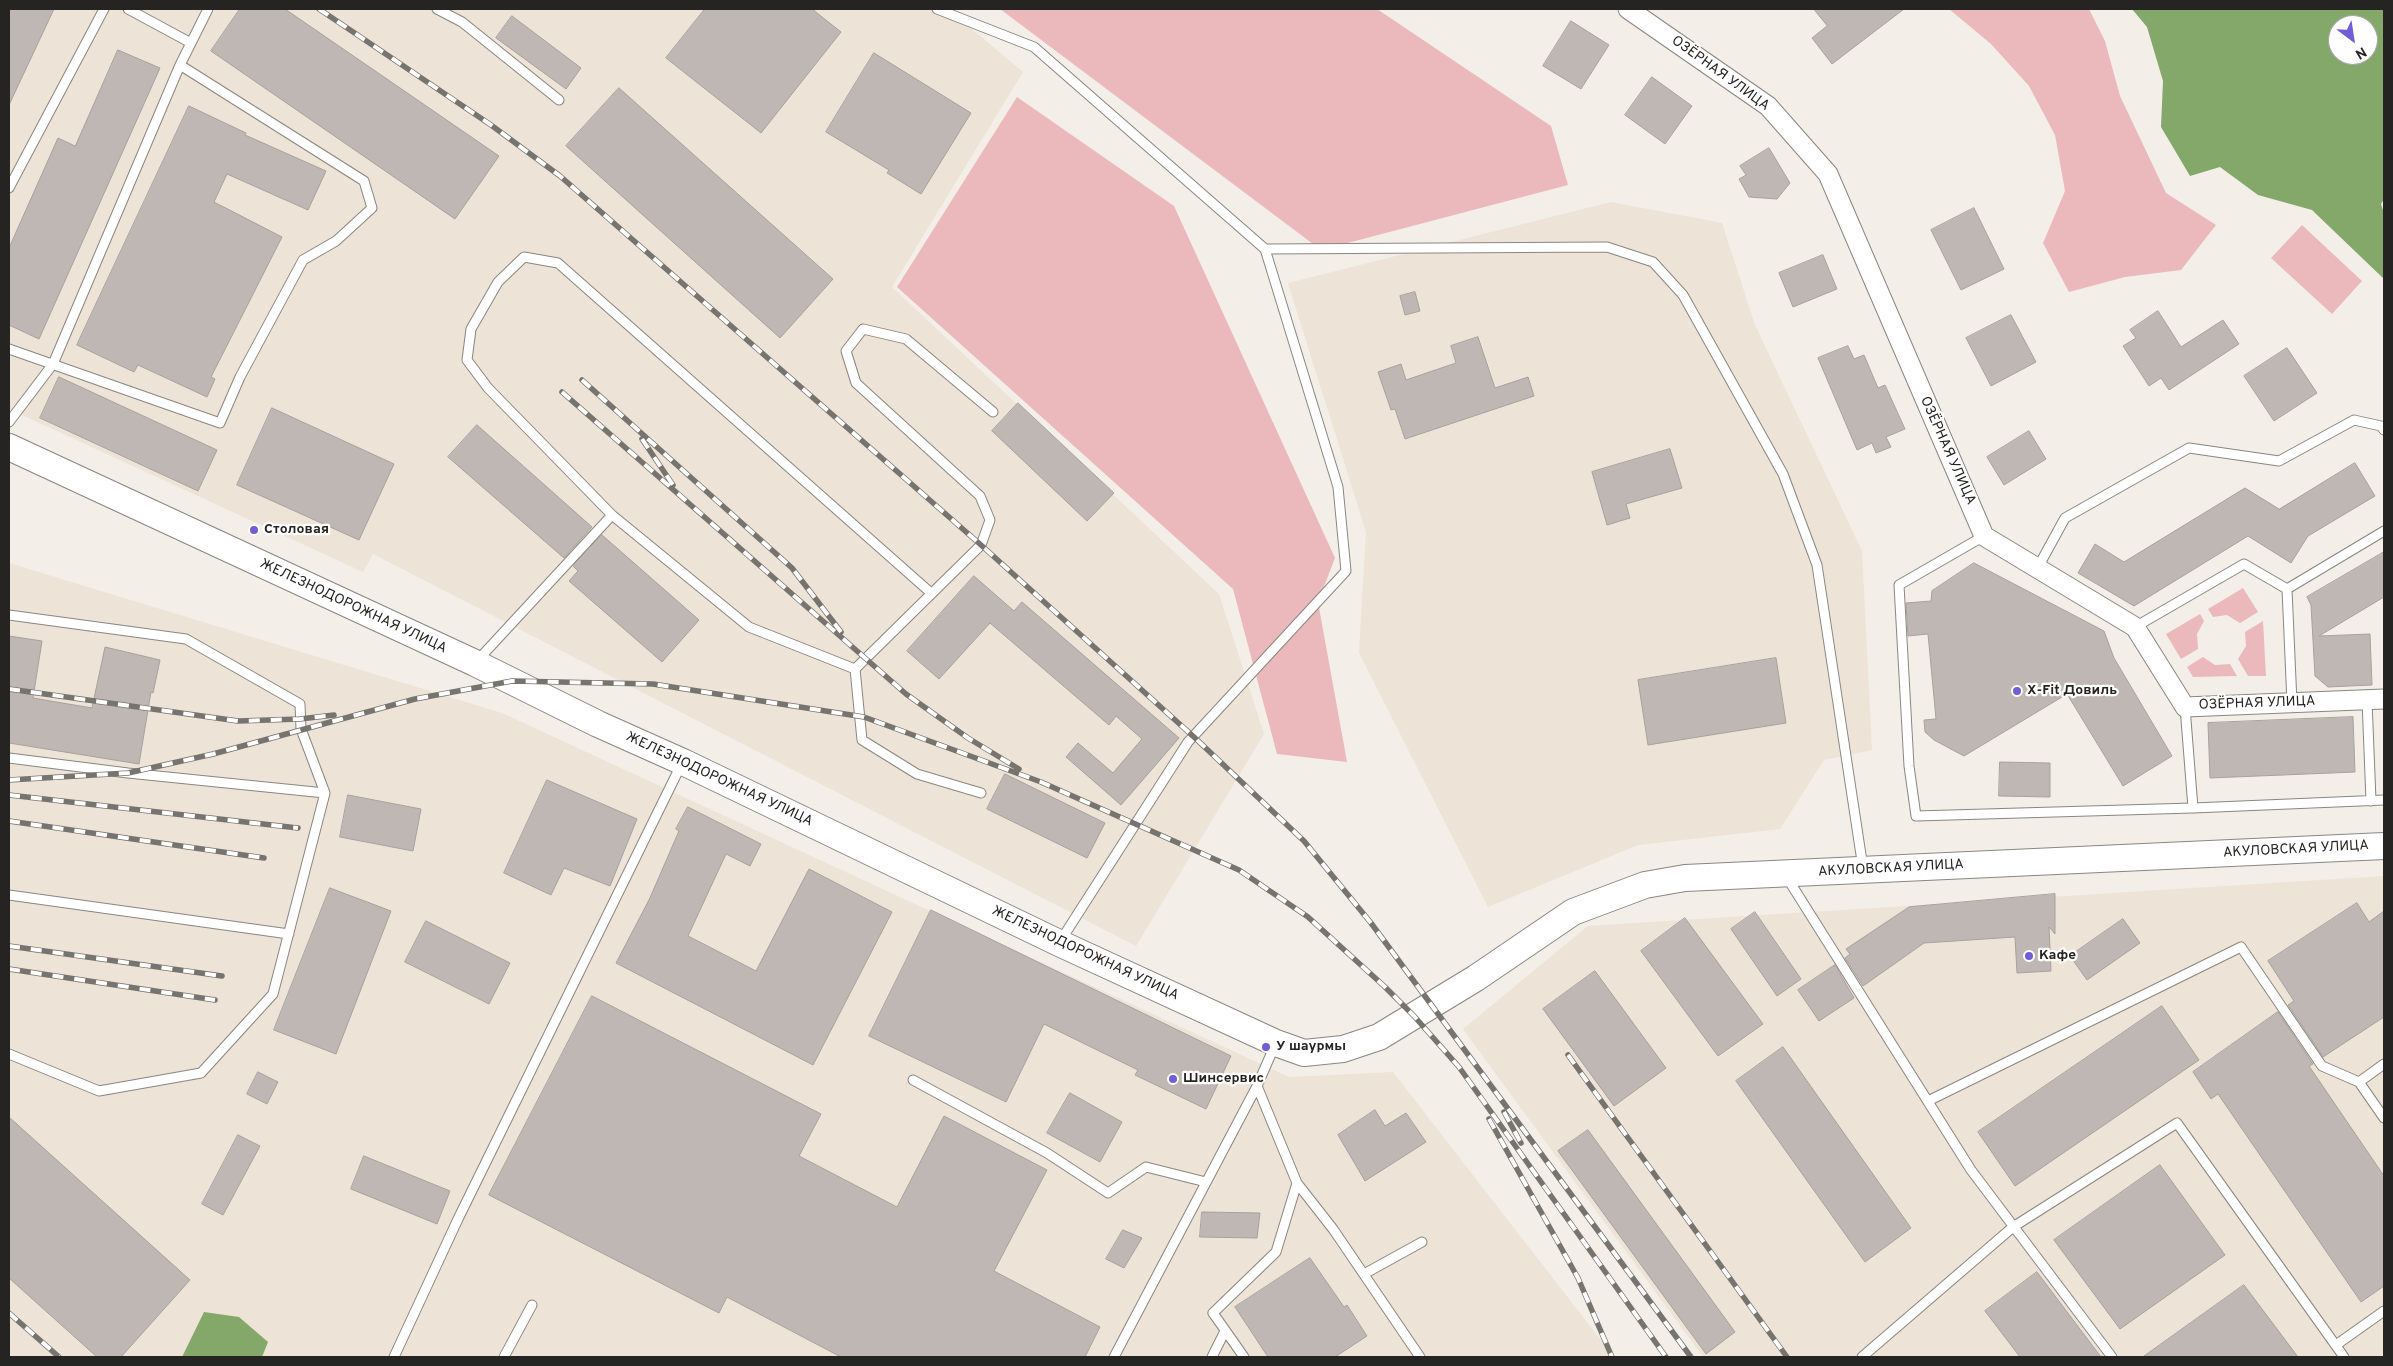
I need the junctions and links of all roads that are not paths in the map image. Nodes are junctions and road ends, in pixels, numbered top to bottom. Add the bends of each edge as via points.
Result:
1 (104, 9) edge
2 (128, 9) edge
3 (208, 9) edge
4 (437, 9) edge
5 (937, 9) edge
6 (1628, 9) edge
7 (191, 42) junction
8 (180, 65) junction
9 (559, 100) dead end
10 (9, 188) edge
11 (1265, 249) junction
12 (9, 349) edge
13 (53, 364) junction
14 (993, 412) dead end
15 (9, 422) edge
16 (2384, 430) edge
17 (9, 447) edge
18 (612, 515) junction
19 (2384, 531) edge
20 (1984, 536) junction
21 (2037, 569) junction
22 (2287, 589) junction
23 (931, 592) junction
24 (9, 615) edge
25 (2135, 627) junction
26 (475, 663) junction
27 (855, 669) junction
28 (2376, 700) edge
29 (2292, 703) junction
30 (2185, 707) junction
31 (9, 758) edge
32 (682, 762) junction
33 (325, 793) junction
34 (981, 794) dead end
35 (2384, 800) edge
36 (2371, 801) junction
37 (2193, 808) junction
38 (2384, 846) edge
39 (1863, 871) junction
40 (1785, 874) junction
41 (9, 895) edge
42 (289, 934) junction
43 (1059, 943) junction
44 (1432, 1006) joint
45 (1276, 1043) junction
46 (9, 1054) edge
47 (2384, 1064) edge
48 (913, 1080) dead end
49 (2359, 1082) junction
50 (1258, 1086) junction
51 (1928, 1101) junction
52 (2384, 1118) edge
53 (1206, 1182) junction
54 (1297, 1183) junction
55 (2013, 1227) junction
56 (1422, 1242) dead end
57 (1364, 1274) junction
58 (532, 1305) dead end
59 (2384, 1311) edge
60 (1226, 1331) junction
61 (2336, 1345) junction
62 (394, 1357) edge
63 (504, 1357) edge
64 (1114, 1357) edge
65 (1212, 1357) edge
66 (1244, 1357) edge
67 (1420, 1357) edge
68 (1862, 1357) edge
69 (2112, 1357) edge
70 (2344, 1357) edge

1 - 10 lane
2 - 7 lane
3 - 7 lane
4 - 9 lane via 462,22
5 - 11 lane via 1034,47
6 - 20 street, ОЗЁРНАЯ УЛИЦА via 1768,106 1828,174
7 - 8 lane
8 - 13 lane
8 - 13 lane via 364,181 372,208 336,241 303,260 240,376 220,423
11 - 39 lane via 1607,247 1653,262 1683,295 1783,474 1817,566
11 - 43 lane via 1338,487 1346,572 1188,742
12 - 13 lane
13 - 15 lane
14 - 23 lane via 906,339 863,329 846,351 856,383 980,496 990,520 981,545
16 - 21 lane via 2382,426 2354,420 2279,461 2189,448 2065,518
17 - 26 street, ЖЕЛЕЗНОДОРОЖНАЯ УЛИЦА
18 - 23 lane via 488,388 467,360 471,329 498,282 524,257 558,263
18 - 26 lane
18 - 27 lane via 749,627
19 - 22 lane
20 - 21 street, ОЗЁРНАЯ УЛИЦА
20 - 37 lane via 1899,585 1909,766 1916,816
21 - 25 street, ОЗЁРНАЯ УЛИЦА
22 - 25 lane via 2244,564
22 - 29 lane
23 - 27 lane
24 - 33 lane via 186,638 300,704 301,729
25 - 30 street, ОЗЁРНАЯ УЛИЦА
26 - 32 street, ЖЕЛЕЗНОДОРОЖНАЯ УЛИЦА
27 - 34 lane via 862,740 917,774
28 - 29 street, ОЗЁРНАЯ УЛИЦА
28 - 36 lane
29 - 30 street, ОЗЁРНАЯ УЛИЦА
30 - 37 lane
31 - 33 lane
32 - 43 street, ЖЕЛЕЗНОДОРОЖНАЯ УЛИЦА
32 - 62 lane via 458,1219
33 - 42 lane
35 - 36 lane
36 - 37 lane
38 - 39 street, АКУЛОВСКАЯ УЛИЦА
39 - 40 street, АКУЛОВСКАЯ УЛИЦА
40 - 44 street, АКУЛОВСКАЯ УЛИЦА via 1685,878 1645,885 1610,897 1573,912
40 - 51 lane
41 - 42 lane
42 - 46 lane via 273,994 200,1073 99,1091
43 - 45 street, ЖЕЛЕЗНОДОРОЖНАЯ УЛИЦА
44 - 45 street, ЖЕЛЕЗНОДОРОЖНАЯ УЛИЦА via 1379,1037 1343,1049 1304,1053
45 - 50 lane
47 - 49 lane
48 - 53 lane via 1047,1153 1108,1193 1146,1167
49 - 51 lane via 2322,1066 2241,947
49 - 52 lane
50 - 53 lane
50 - 54 lane
51 - 55 lane via 1971,1170
53 - 64 lane
54 - 57 lane
54 - 60 lane via 1276,1252 1213,1313
55 - 61 lane via 2177,1123
55 - 68 lane
55 - 69 lane
56 - 57 lane
57 - 67 lane
58 - 63 lane
59 - 61 lane
60 - 65 lane
60 - 66 lane
61 - 70 lane

